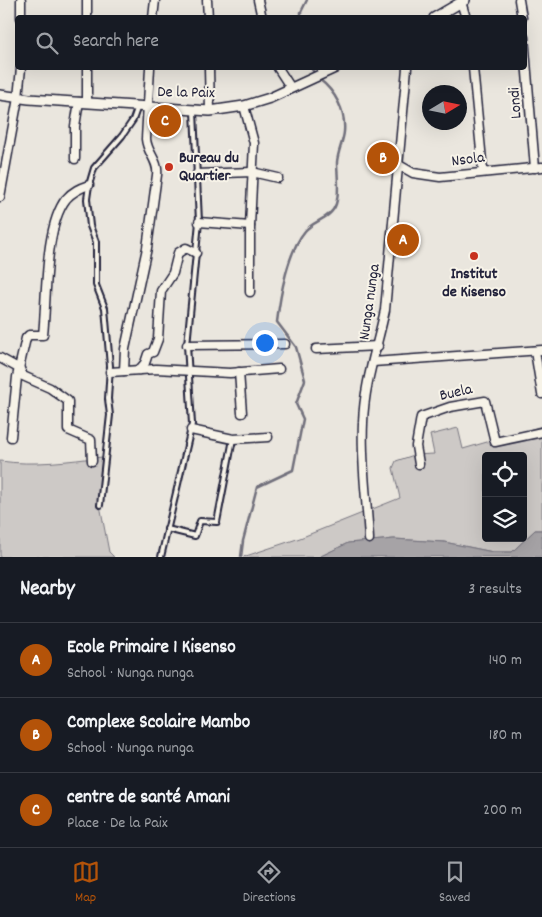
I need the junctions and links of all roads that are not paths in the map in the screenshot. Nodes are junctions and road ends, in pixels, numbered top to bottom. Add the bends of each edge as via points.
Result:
1 (21, 0) edge
2 (87, 0) edge
3 (155, 0) edge
4 (207, 0) edge
5 (258, 0) edge
6 (519, 0) edge
7 (463, 1) edge
8 (21, 15) edge
9 (87, 15) edge
10 (153, 15) edge
11 (208, 15) edge
12 (261, 15) edge
13 (439, 15) edge
14 (465, 15) edge
15 (522, 15) edge
16 (527, 66) edge
17 (21, 70) edge
18 (87, 70) edge
19 (150, 70) edge
20 (209, 70) edge
21 (279, 70) edge
22 (330, 70) edge
23 (407, 70) edge
24 (472, 70) edge
25 (290, 88) junction
26 (0, 95) edge
27 (18, 98) junction
28 (83, 102) junction
29 (244, 106) junction
30 (142, 107) junction
31 (194, 110) junction
32 (210, 111) junction
33 (76, 159) dead end
34 (399, 165) junction
35 (538, 167) edge
36 (483, 171) junction
37 (252, 172) junction
38 (196, 174) junction
39 (278, 178) dead end
40 (89, 185) junction
41 (0, 197) edge
42 (199, 222) junction
43 (250, 226) junction
44 (196, 253) junction
45 (250, 292) dead end
46 (286, 344) dead end
47 (187, 345) junction
48 (378, 346) junction
49 (316, 350) dead end
50 (538, 351) edge
51 (0, 358) edge
52 (373, 362) junction
53 (20, 369) junction
54 (280, 369) dead end
55 (139, 370) junction
56 (124, 371) junction
57 (110, 372) junction
58 (189, 372) junction
59 (239, 372) junction
60 (542, 394) edge
61 (242, 413) dead end
62 (190, 430) junction
63 (542, 432) edge
64 (11, 437) dead end
65 (268, 437) dead end
66 (232, 439) junction
67 (92, 462) dead end
68 (419, 464) dead end
69 (100, 505) dead end
70 (167, 528) junction
71 (369, 539) dead end
72 (161, 557) edge

1 - 8 street
2 - 9 street
3 - 10 street
4 - 11 street
5 - 12 street
6 - 15 street
7 - 13 street
7 - 14 street
16 - 35 street, Londi
17 - 27 street
18 - 28 street
19 - 30 street
20 - 32 street
21 - 25 street
22 - 25 street, De la Paix
23 - 34 street, Nunga nunga
24 - 36 street
25 - 29 street, De la Paix
26 - 27 street, De la Paix
27 - 28 street, De la Paix
27 - 41 street
28 - 30 street, De la Paix
28 - 33 street via 75,126
29 - 32 street, De la Paix
29 - 37 street via 254,143
30 - 31 street, De la Paix
30 - 40 lane via 94,168
30 - 56 street via 146,146 158,166 158,175 147,248 125,349
31 - 32 street, De la Paix
31 - 38 lane
34 - 36 street, Nsola via 413,173 440,177
34 - 48 street, Nunga nunga via 385,310
35 - 36 street, Nsola
37 - 38 street
37 - 39 street
37 - 43 street
38 - 42 lane
40 - 53 street via 76,190 65,200 58,216 46,275 43,335 26,338
40 - 57 lane via 88,210 96,242 96,279 105,308
42 - 43 street
42 - 44 lane
43 - 45 street
44 - 47 lane
44 - 55 street via 186,248 176,257 173,273 160,297 158,339
46 - 47 street
47 - 58 lane
48 - 49 street
48 - 52 street, Nunga nunga
50 - 52 street
50 - 60 street
51 - 53 street
52 - 71 street, Nunga nunga via 362,424
53 - 64 street
53 - 67 street via 23,376 50,388 68,401 68,430 91,440
54 - 59 street
55 - 56 street
55 - 58 street
56 - 57 street
57 - 69 lane via 110,415
58 - 59 street
58 - 62 lane
59 - 61 street
62 - 66 street
62 - 70 lane
63 - 68 street, Buela via 495,442 485,401 450,406 421,418 416,446
65 - 66 street
66 - 70 lane via 218,522 200,521 195,536
70 - 72 lane

